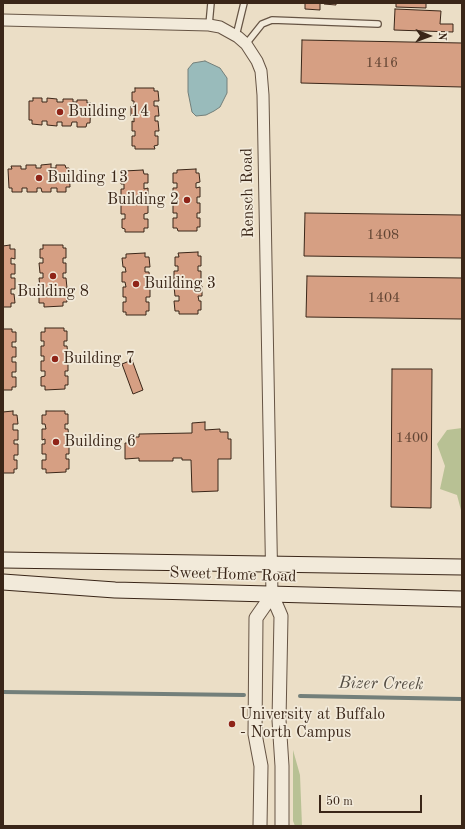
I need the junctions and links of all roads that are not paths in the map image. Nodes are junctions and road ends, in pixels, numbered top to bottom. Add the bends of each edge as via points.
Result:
1 (211, 3) edge
2 (244, 3) edge
3 (3, 20) edge
4 (378, 24) dead end
5 (209, 25) junction
6 (236, 36) junction
7 (246, 44) junction
8 (3, 560) edge
9 (272, 564) junction
10 (462, 567) edge
11 (3, 582) edge
12 (272, 595) junction
13 (462, 599) edge
14 (260, 826) edge
15 (282, 826) edge

1 - 5 lane
2 - 6 lane
3 - 5 street, Rensch Road
4 - 7 lane via 272,20 262,24
5 - 6 street, Rensch Road via 220,27
6 - 7 street, Rensch Road
7 - 9 street, Rensch Road via 258,62 263,88
8 - 9 main road, Sweet Home Road
9 - 10 main road, Sweet Home Road
9 - 12 street, Rensch Road
11 - 12 main road, Sweet Home Road via 115,590
12 - 13 main road, Sweet Home Road
12 - 14 street via 256,618 255,734 261,766
12 - 15 street, Rensch Road via 281,616 279,720

